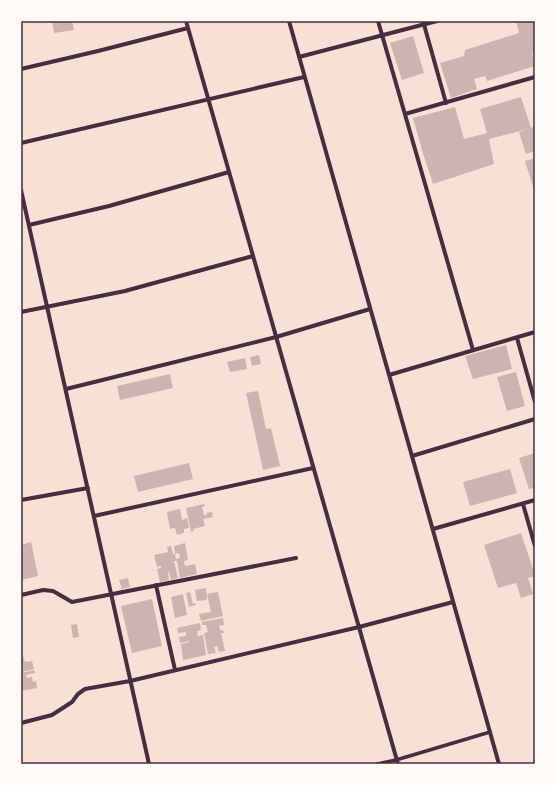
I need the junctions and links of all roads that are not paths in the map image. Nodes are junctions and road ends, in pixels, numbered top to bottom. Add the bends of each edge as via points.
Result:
1 (186, 21) edge
2 (289, 21) edge
3 (378, 21) edge
4 (436, 21) edge
5 (424, 23) edge
6 (188, 28) junction
7 (382, 35) junction
8 (299, 57) junction
9 (21, 69) edge
10 (535, 76) edge
11 (304, 77) junction
12 (208, 100) junction
13 (446, 103) junction
14 (405, 114) junction
15 (21, 143) edge
16 (229, 172) junction
17 (21, 190) edge
18 (22, 199) edge
19 (29, 225) junction
20 (253, 256) junction
21 (47, 307) junction
22 (370, 309) junction
23 (21, 312) edge
24 (535, 332) edge
25 (276, 337) junction
26 (516, 338) junction
27 (473, 350) junction
28 (389, 375) junction
29 (66, 389) junction
30 (535, 402) edge
31 (535, 418) edge
32 (412, 456) junction
33 (313, 468) junction
34 (88, 488) junction
35 (21, 500) edge
36 (535, 500) edge
37 (523, 504) junction
38 (94, 516) junction
39 (433, 530) junction
40 (535, 546) edge
41 (296, 558) dead end
42 (156, 585) junction
43 (111, 594) junction
44 (21, 595) edge
45 (453, 602) junction
46 (359, 627) junction
47 (175, 670) junction
48 (130, 681) junction
49 (21, 723) edge
50 (490, 732) junction
51 (397, 762) edge
52 (149, 764) edge
53 (377, 764) edge
54 (499, 764) edge

1 - 6 street
2 - 8 street
3 - 7 street
4 - 5 street
5 - 7 street
5 - 13 street
6 - 9 street
6 - 12 street
7 - 8 street
7 - 14 street
8 - 11 street
10 - 13 street
11 - 12 street
11 - 22 street
12 - 15 street
12 - 16 street
13 - 14 street
14 - 27 street
16 - 19 street via 109,206
16 - 20 street
17 - 18 street
18 - 19 street
19 - 21 street
20 - 21 street via 125,291
20 - 25 street
21 - 23 street
21 - 29 street
22 - 25 street
22 - 28 street
24 - 26 street
25 - 29 street
25 - 33 street
26 - 27 street
26 - 30 street
27 - 28 street
28 - 32 street
29 - 34 street
31 - 32 street
32 - 39 street
33 - 38 street
33 - 46 street
34 - 35 street
34 - 38 street
36 - 37 street
37 - 39 street
37 - 40 street
38 - 43 street
39 - 45 street
41 - 42 street
42 - 43 street
42 - 47 street
43 - 44 street via 72,602 53,591 42,590
43 - 48 street
45 - 46 street
45 - 50 street
46 - 47 street
46 - 51 street
47 - 48 street
48 - 49 street via 85,689 52,716
48 - 52 street
50 - 51 street
50 - 54 street
51 - 53 street

